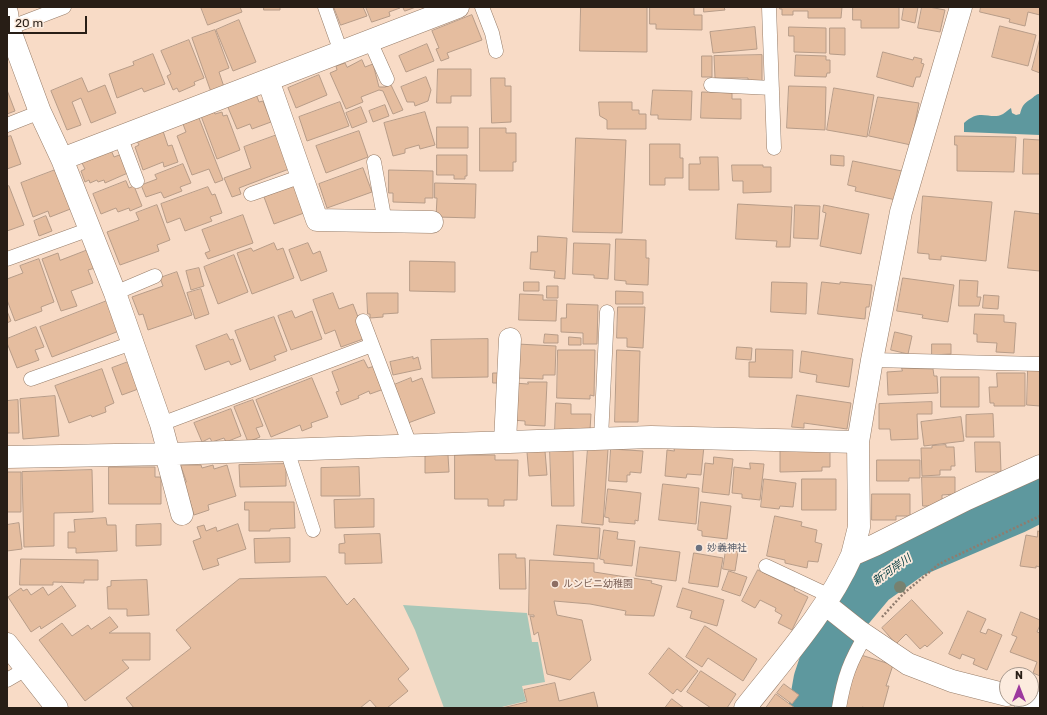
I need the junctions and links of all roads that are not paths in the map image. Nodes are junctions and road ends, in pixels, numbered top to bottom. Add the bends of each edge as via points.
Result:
1 (64, 7) edge
2 (325, 7) edge
3 (458, 7) edge
4 (482, 7) edge
5 (769, 7) edge
6 (962, 7) edge
7 (8, 20) edge
8 (370, 41) junction
9 (496, 51) dead end
10 (341, 52) junction
11 (387, 79) dead end
12 (268, 80) junction
13 (711, 85) dead end
14 (772, 88) junction
15 (40, 112) junction
16 (7, 125) edge
17 (120, 136) junction
18 (774, 148) dead end
19 (62, 159) junction
20 (374, 162) dead end
21 (302, 176) junction
22 (137, 181) dead end
23 (251, 194) dead end
24 (385, 222) junction
25 (432, 222) dead end
26 (90, 229) junction
27 (7, 259) edge
28 (155, 276) dead end
29 (115, 293) junction
30 (607, 312) dead end
31 (363, 322) dead end
32 (510, 339) dead end
33 (132, 343) junction
34 (372, 345) junction
35 (872, 360) junction
36 (1040, 364) edge
37 (31, 379) dead end
38 (161, 424) junction
39 (601, 438) junction
40 (505, 442) junction
41 (858, 442) junction
42 (410, 445) junction
43 (287, 450) junction
44 (167, 454) junction
45 (7, 457) edge
46 (1040, 466) edge
47 (182, 514) dead end
48 (314, 530) dead end
49 (852, 555) junction
50 (766, 566) dead end
51 (830, 604) junction
52 (862, 633) junction
53 (7, 644) edge
54 (26, 668) junction
55 (7, 680) edge
56 (999, 693) edge
57 (57, 708) edge
58 (744, 708) edge
59 (839, 708) edge

1 - 7 lane
2 - 10 lane
3 - 8 street
4 - 9 lane
5 - 14 lane
6 - 35 street via 901,212
7 - 15 street
8 - 10 street
8 - 11 lane
10 - 12 street
12 - 17 street
12 - 21 street
13 - 14 lane
14 - 18 lane
15 - 16 lane
15 - 19 street
17 - 19 street
17 - 22 lane
19 - 26 street
20 - 24 lane
21 - 23 lane
21 - 24 street via 317,220
24 - 25 street
26 - 27 lane
26 - 29 street
28 - 29 lane
29 - 33 street
30 - 39 lane
31 - 34 lane
32 - 40 street
33 - 37 lane
33 - 38 street
34 - 38 lane
34 - 42 lane
35 - 36 lane
35 - 41 street
38 - 44 street
39 - 40 street
39 - 41 street
40 - 42 street
41 - 49 street via 859,527
42 - 43 street
43 - 44 street
43 - 48 lane
44 - 45 street
44 - 47 street
46 - 49 street
49 - 51 street
50 - 51 lane
51 - 52 street
51 - 58 street
52 - 56 street via 908,664 952,681
52 - 59 lane via 848,668
53 - 54 street
54 - 55 lane
54 - 57 street

